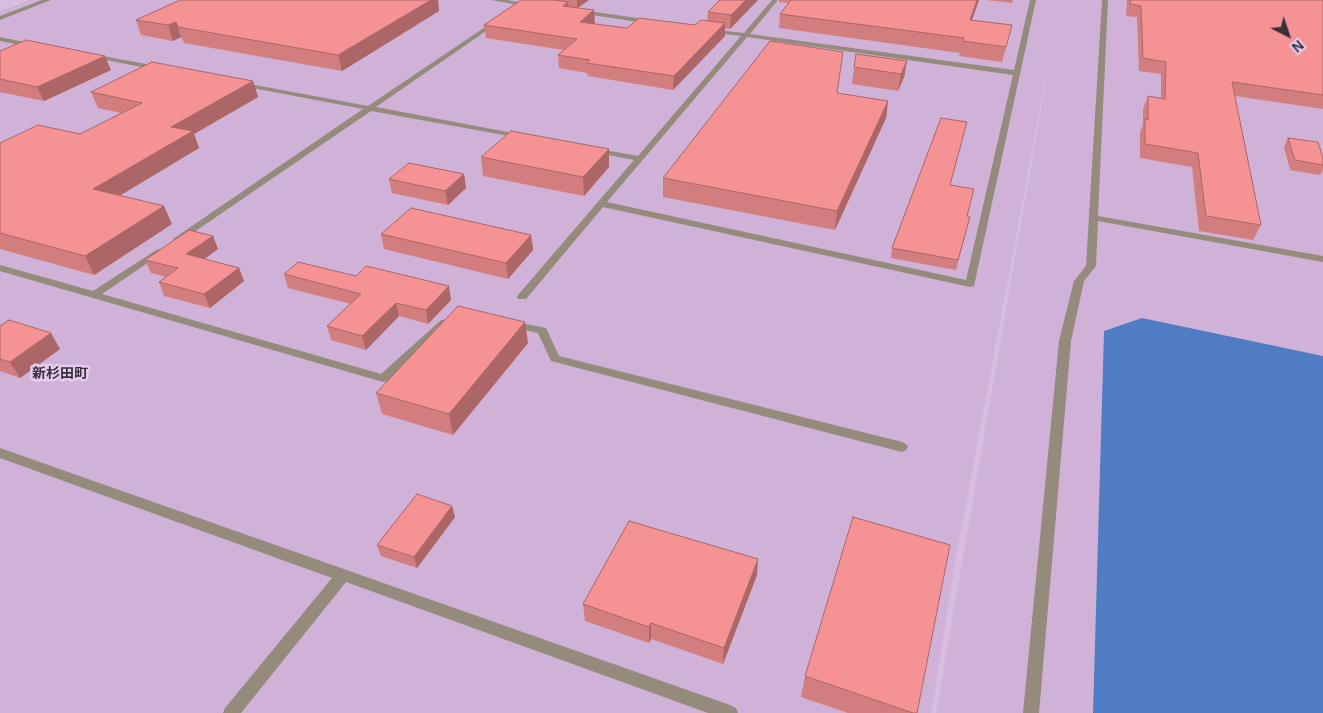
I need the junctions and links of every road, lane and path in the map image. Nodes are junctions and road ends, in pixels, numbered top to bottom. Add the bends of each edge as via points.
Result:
1 (48, 0) edge
2 (494, 0) edge
3 (775, 0) edge
4 (1034, 0) edge
5 (1105, 0) edge
6 (524, 2) edge
7 (541, 6) edge
8 (514, 9) edge
9 (570, 11) edge
10 (506, 15) edge
11 (0, 18) edge
12 (658, 23) edge
13 (697, 28) edge
14 (745, 35) junction
15 (0, 39) edge
16 (39, 46) edge
17 (88, 56) edge
18 (165, 70) edge
19 (1017, 73) junction
20 (234, 83) edge
21 (370, 108) junction
22 (534, 139) edge
23 (592, 150) edge
24 (640, 158) junction
25 (602, 204) junction
26 (1094, 218) junction
27 (1323, 259) edge
28 (0, 268) edge
29 (94, 296) junction
30 (522, 297) dead end
31 (456, 312) edge
32 (504, 322) edge
33 (902, 447) dead end
34 (0, 453) edge
35 (343, 575) junction
36 (230, 713) edge
37 (730, 713) edge
38 (1031, 713) edge

1 - 11 lane
2 - 6 lane
3 - 14 lane
4 - 19 lane
5 - 26 lane
6 - 7 lane
6 - 8 lane
9 - 12 lane
10 - 21 lane
13 - 14 lane
14 - 19 lane
14 - 24 lane
15 - 16 lane
17 - 18 lane
19 - 25 lane via 970,284
20 - 21 lane
21 - 22 lane
21 - 29 lane
23 - 24 lane
24 - 25 lane
25 - 30 lane
26 - 27 lane
26 - 38 lane via 1091,266 1079,281 1065,341
28 - 29 lane
29 - 31 lane via 383,378
32 - 33 lane via 542,330 555,358
34 - 35 lane
35 - 36 lane
35 - 37 lane

